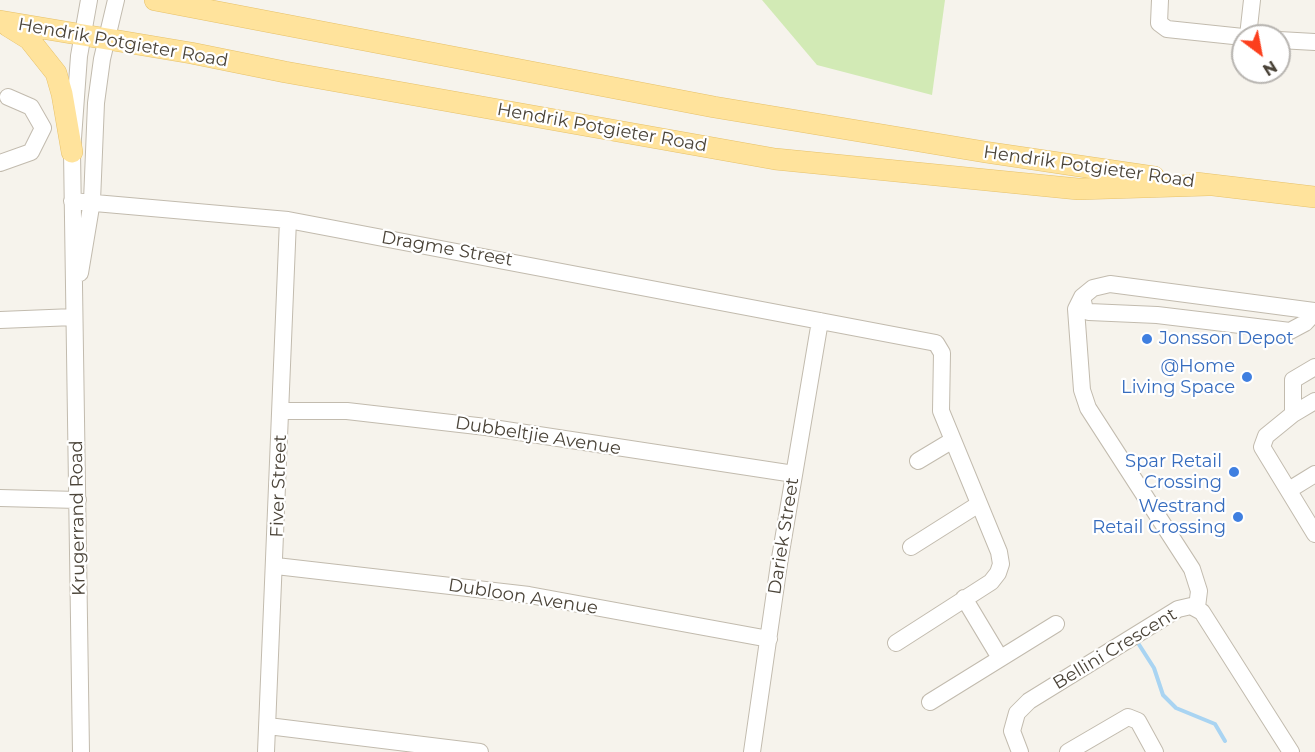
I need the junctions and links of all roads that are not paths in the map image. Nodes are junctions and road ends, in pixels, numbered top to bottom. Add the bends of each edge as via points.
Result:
1 (90, 0) edge
2 (116, 0) edge
3 (154, 0) edge
4 (1160, 0) edge
5 (1252, 0) edge
6 (0, 21) edge
7 (1249, 24) edge
8 (83, 35) junction
9 (1231, 36) edge
10 (108, 39) junction
11 (1291, 40) edge
12 (1315, 42) edge
13 (8, 97) dead end
14 (72, 152) junction
15 (0, 163) edge
16 (1208, 185) junction
17 (1315, 197) edge
18 (72, 201) junction
19 (92, 201) junction
20 (288, 220) junction
21 (74, 284) junction
22 (1082, 297) junction
23 (1315, 311) edge
24 (75, 317) junction
25 (0, 320) edge
26 (820, 321) junction
27 (1315, 367) edge
28 (1315, 401) edge
29 (282, 411) junction
30 (1293, 414) junction
31 (953, 440) junction
32 (918, 461) dead end
33 (794, 474) junction
34 (1315, 474) edge
35 (1289, 490) junction
36 (0, 498) edge
37 (78, 500) junction
38 (979, 504) junction
39 (1315, 534) edge
40 (911, 547) dead end
41 (276, 566) junction
42 (964, 598) junction
43 (1197, 607) junction
44 (1056, 624) dead end
45 (769, 639) junction
46 (896, 643) dead end
47 (1000, 658) junction
48 (930, 702) dead end
49 (268, 726) junction
50 (81, 752) edge
51 (266, 752) edge
52 (480, 752) edge
53 (752, 752) edge
54 (1020, 752) edge
55 (1068, 752) edge
56 (1155, 752) edge
57 (1291, 752) edge

1 - 8 street, Krugerrand Road
2 - 10 street, Krugerrand Road
3 - 16 main road, Hendrik Potgieter Road via 714,106
4 - 9 street via 1159,23 1167,29
5 - 7 street
6 - 8 main road, Hendrik Potgieter Road
6 - 14 main road via 29,39 56,74
8 - 10 main road, Hendrik Potgieter Road
8 - 14 street, Krugerrand Road
10 - 16 main road, Hendrik Potgieter Road via 775,159 1078,189
10 - 19 street, Krugerrand Road via 96,103
11 - 12 street
13 - 15 street via 32,107 43,128 31,152
14 - 18 street, Krugerrand Road
16 - 17 main road, Hendrik Potgieter Road
18 - 19 street, Dragme Street
18 - 21 street, Krugerrand Road
19 - 20 street, Dragme Street
19 - 21 street, Krugerrand Road via 85,253
20 - 26 street, Dragme Street
20 - 29 street, Fiver Street
21 - 24 street, Krugerrand Road
22 - 23 street via 1093,288 1110,284
22 - 23 street via 1089,312 1157,315 1290,331 1305,323
22 - 43 street via 1076,309 1082,390 1088,408 1192,569 1199,591
24 - 25 street
24 - 37 street, Krugerrand Road
26 - 31 street, Dragme Street via 936,343 942,353 941,411
26 - 33 street, Dariek Street
27 - 30 street via 1293,380
28 - 30 street
29 - 33 street, Dubbeltjie Avenue via 347,411 486,427
29 - 41 street, Fiver Street
30 - 35 street via 1262,441
31 - 32 street
31 - 38 street, Dragme Street
33 - 45 street, Dariek Street
34 - 35 street
35 - 39 street
36 - 37 street
37 - 50 street, Krugerrand Road
38 - 40 street
38 - 42 street, Dragme Street via 1001,564 991,582
41 - 45 street, Dubloon Avenue via 529,595
41 - 49 street, Fiver Street
42 - 46 street, Dragme Street
42 - 47 street
43 - 54 street, Bellini Crescent via 1178,609 1029,701 1017,713 1012,731
43 - 57 street, Bellini Crescent
44 - 47 street
45 - 53 street, Dariek Street
47 - 48 street
49 - 51 street, Fiver Street
49 - 52 street
55 - 56 street via 1128,717 1138,722

